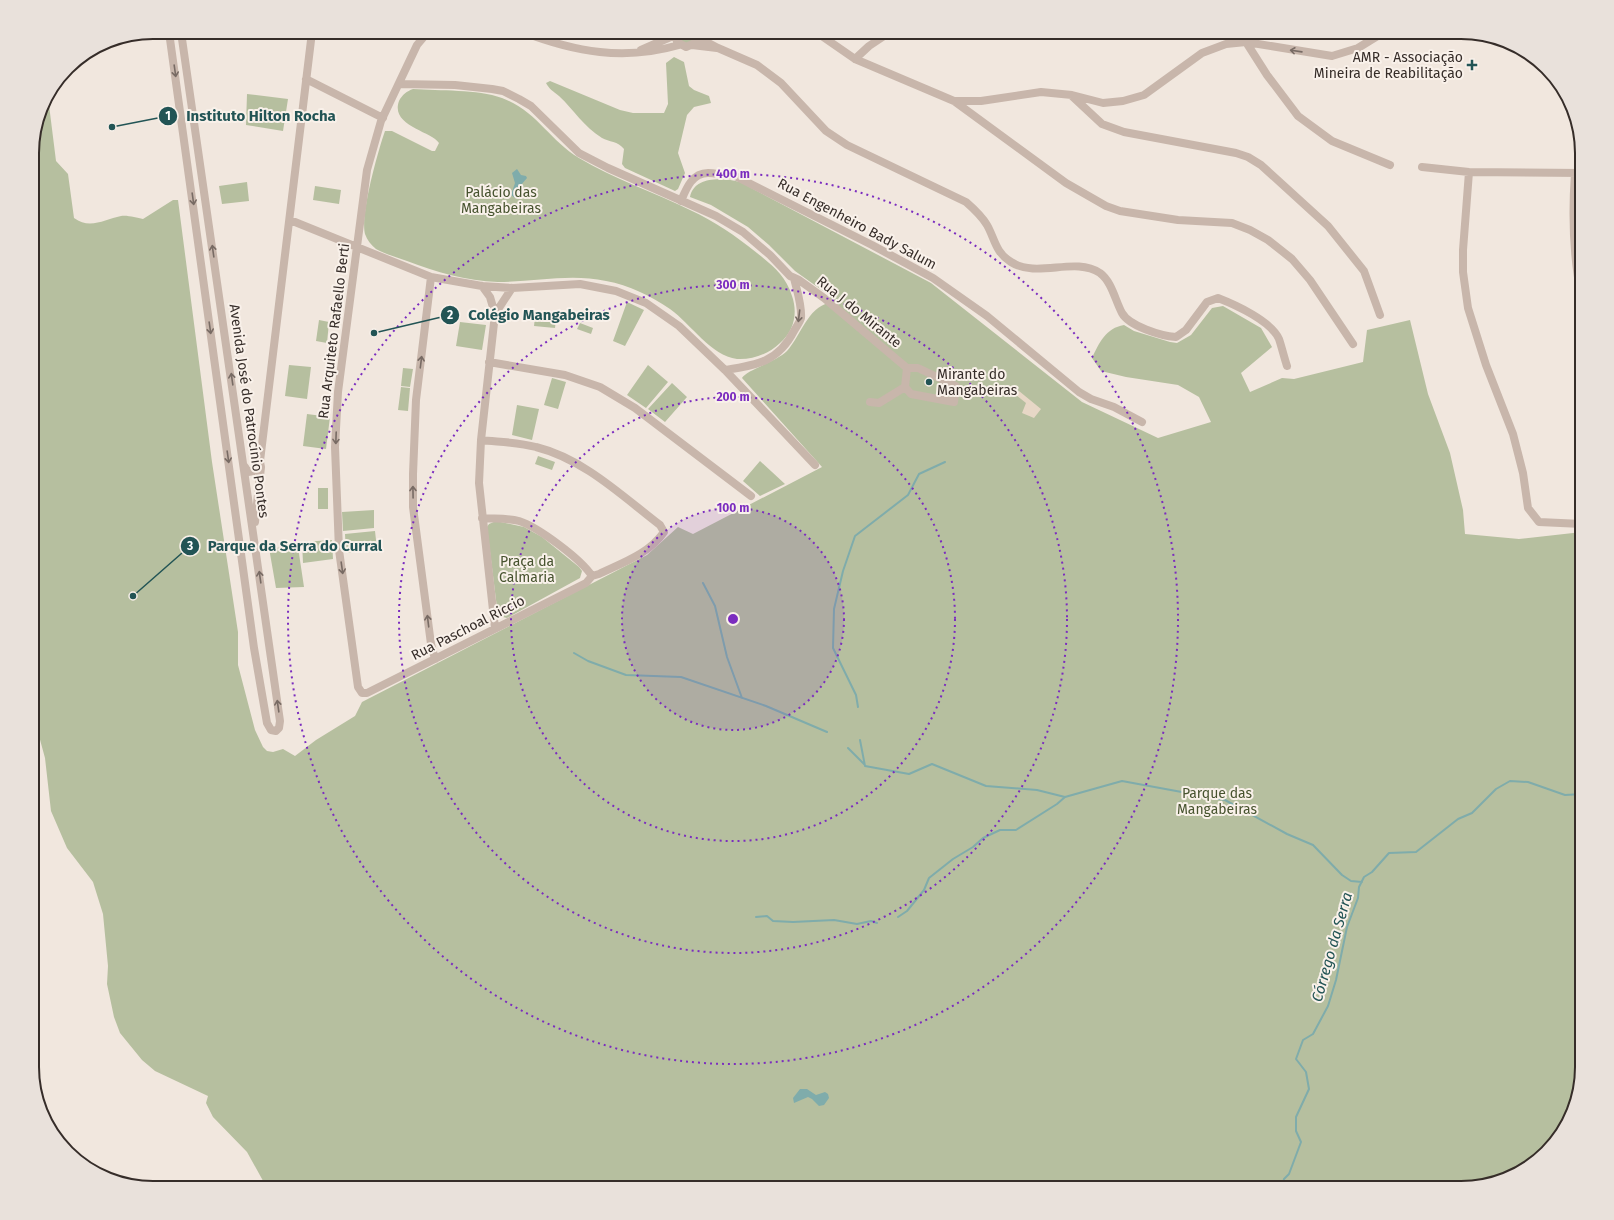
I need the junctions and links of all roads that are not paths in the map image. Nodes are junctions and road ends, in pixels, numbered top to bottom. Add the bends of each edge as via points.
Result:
1 (170, 39) edge
2 (183, 39) edge
3 (311, 39) edge
4 (422, 39) edge
5 (546, 39) edge
6 (663, 39) edge
7 (676, 39) edge
8 (694, 39) edge
9 (705, 39) edge
10 (826, 39) edge
11 (880, 39) edge
12 (1373, 39) edge
13 (1246, 42) junction
14 (679, 45) junction
15 (692, 45) junction
16 (718, 48) junction
17 (636, 52) junction
18 (855, 59) junction
19 (306, 79) junction
20 (399, 84) junction
21 (1072, 95) junction
22 (954, 101) junction
23 (383, 118) junction
24 (1390, 165) dead end
25 (1422, 168) dead end
26 (1469, 172) junction
27 (1575, 173) edge
28 (1575, 191) edge
29 (681, 201) junction
30 (290, 220) junction
31 (357, 247) junction
32 (1575, 252) edge
33 (431, 277) junction
34 (794, 278) junction
35 (482, 286) junction
36 (512, 288) junction
37 (495, 314) junction
38 (1380, 315) dead end
39 (1353, 344) dead end
40 (489, 362) junction
41 (1287, 366) dead end
42 (907, 368) junction
43 (725, 370) junction
44 (905, 387) junction
45 (870, 402) dead end
46 (1142, 422) dead end
47 (481, 440) junction
48 (260, 461) junction
49 (814, 465) dead end
50 (245, 467) junction
51 (751, 496) dead end
52 (482, 518) junction
53 (1575, 524) edge
54 (254, 534) junction
55 (592, 576) junction
56 (495, 628) junction
57 (435, 659) junction
58 (362, 694) joint

1 -> 54 street, Avenida José do Patrocínio Pontes via 254,648 267,723 271,730 276,731 280,721
50 -> 2 street, Avenida José do Patrocínio Pontes
3 - 19 street
4 - 20 street, Rua Arquiteto Rafaello Berti
5 - 17 street via 604,54
6 - 17 street
7 - 14 street
8 - 15 street
9 - 16 street
10 - 18 street
11 - 18 street
12 -> 13 street via 1358,48 1332,56
13 - 21 street via 1226,44 1202,53 1144,95 1103,103
13 - 24 street via 1266,75 1298,116 1332,141
14 - 15 street
14 - 17 street via 662,50
15 - 16 street
16 - 41 street via 757,65 781,82 826,131 847,145 966,202 978,212 987,225 999,253 1011,262 1023,268 1086,267 1100,273 1108,282 1123,315 1136,326 1167,337 1176,337 1186,330 1207,302 1218,298 1234,304 1270,327 1278,338
18 - 22 street
19 - 23 street
19 - 30 street
20 - 23 street, Rua Arquiteto Rafaello Berti
20 - 29 street via 456,85 503,91 531,106 579,153
21 - 22 street via 1041,92 981,101
21 - 38 street via 1102,124 1124,132 1236,153 1261,165 1328,226 1364,271
22 - 39 street via 1066,183 1106,206 1120,211 1171,218 1232,223 1268,240 1292,259 1310,280
23 - 31 street, Rua Arquiteto Rafaello Berti via 367,170
25 - 26 street
26 - 27 street
26 - 53 street via 1463,250 1468,308 1486,365 1513,434 1524,473 1528,508 1539,522
28 - 32 street
29 - 34 street, Rua J do Mirante via 716,216 742,232
29 - 46 street, Rua Engenheiro Bady Salum via 693,179 707,173 733,175 933,278 993,321 1079,392 1091,400 1114,407
30 - 31 street
30 - 48 street
31 - 33 street
31 -> 58 street, Rua Arquiteto Rafaello Berti via 338,392 335,448 339,550 358,687
33 - 35 street
57 -> 33 street via 413,507 416,400
34 - 42 street, Rua J do Mirante via 824,298
34 -> 43 street via 801,319 788,343 779,353 763,362
35 - 36 street
35 - 37 street via 490,297
36 - 37 street
36 - 43 street via 580,284 616,291 646,303 679,326
37 - 40 street
40 - 47 street
40 - 51 street via 565,375 600,387 635,408
42 - 44 street
42 - 44 street via 918,368 956,386 954,402 911,394
43 - 49 street
44 - 45 street via 879,403
47 - 52 street via 479,483
47 - 55 street, Rua Paschoal Riccio via 535,446 574,461 660,525 664,532 648,550
48 - 50 street via 254,471 248,472
48 - 54 street
50 - 54 street, Avenida José do Patrocínio Pontes
52 - 55 street via 527,524 586,566
52 - 56 street
55 - 56 street, Rua Paschoal Riccio via 586,583
56 - 57 street, Rua Paschoal Riccio
57 - 58 street, Rua Paschoal Riccio

